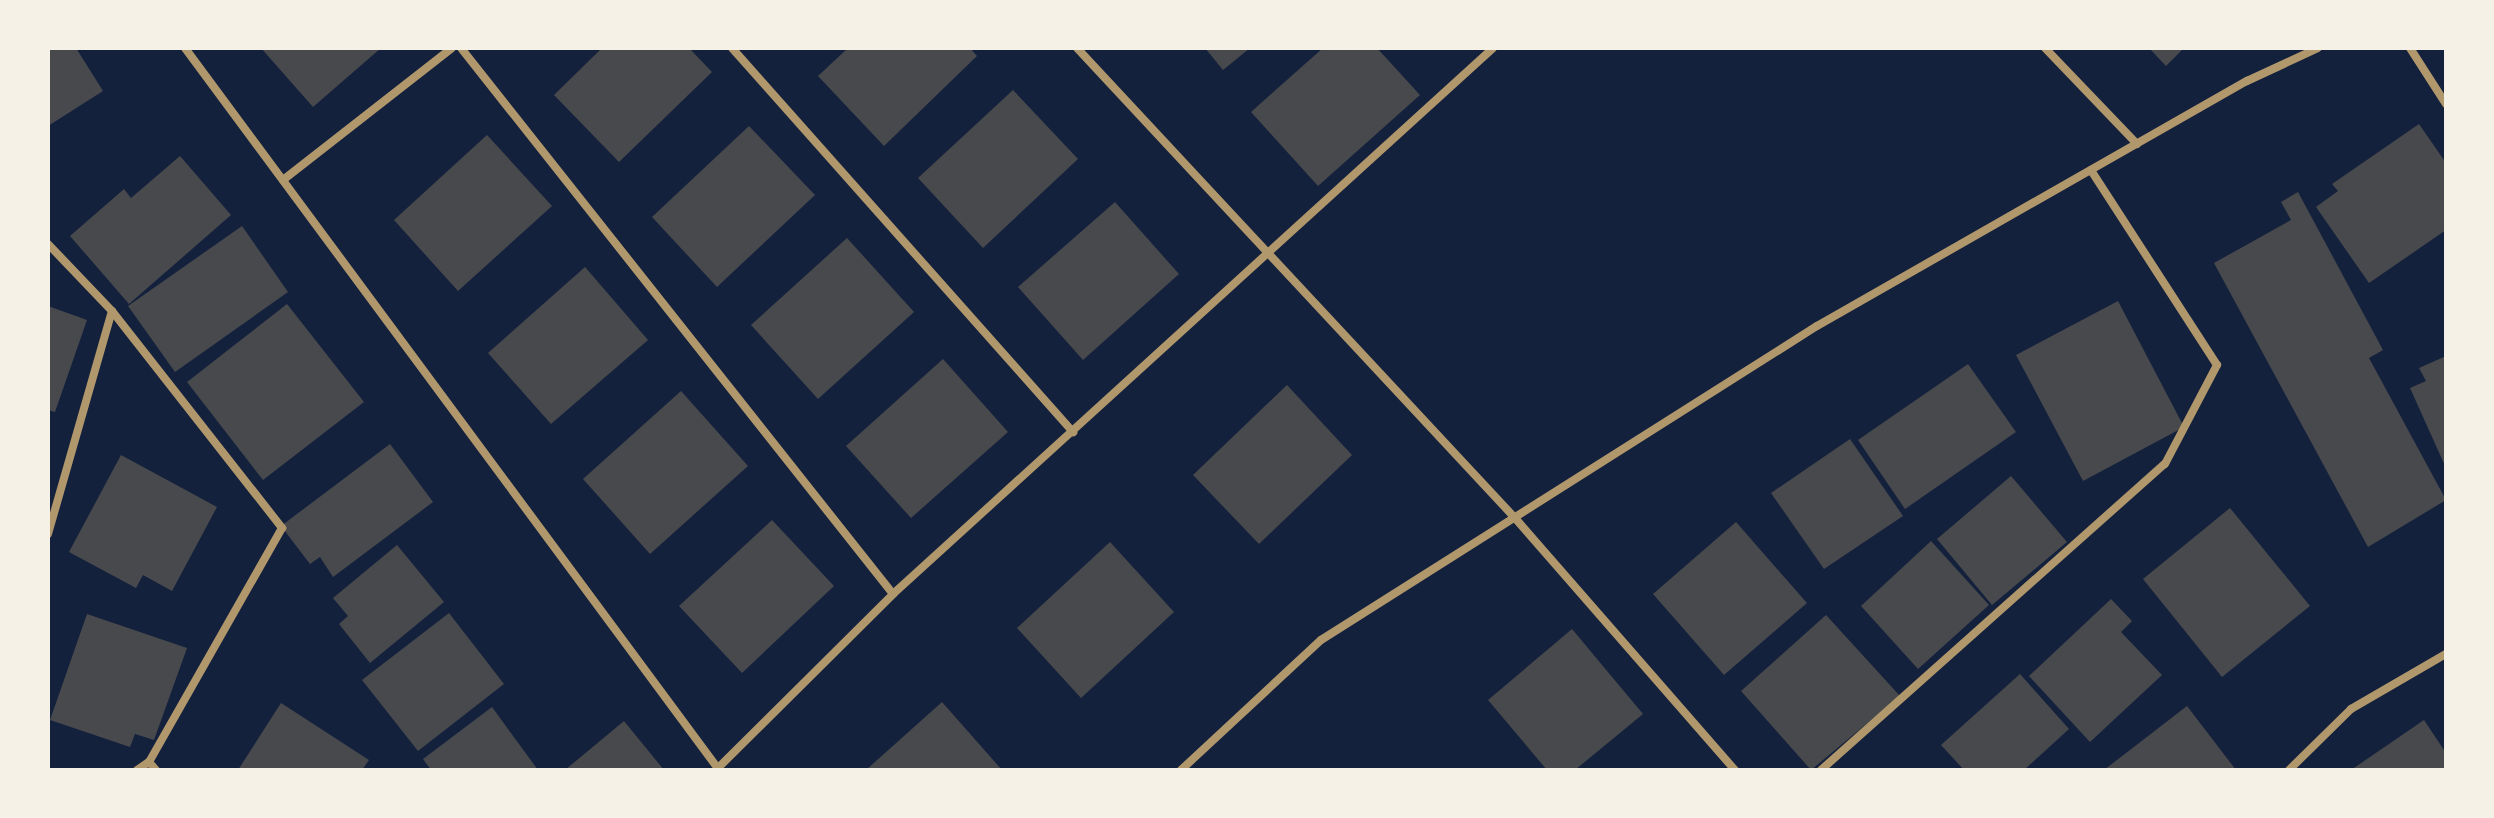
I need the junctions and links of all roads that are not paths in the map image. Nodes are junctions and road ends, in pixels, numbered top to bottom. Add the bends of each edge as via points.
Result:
1 (185, 48) edge
2 (452, 48) edge
3 (461, 48) edge
4 (732, 48) edge
5 (1077, 48) edge
6 (1493, 48) edge
7 (2045, 48) edge
8 (2318, 48) edge
9 (2410, 48) edge
10 (2446, 104) edge
11 (2137, 144) junction
12 (2091, 170) junction
13 (283, 180) junction
14 (48, 244) edge
15 (1270, 257) junction
16 (112, 311) junction
17 (1073, 432) junction
18 (1515, 518) junction
19 (48, 534) edge
20 (893, 594) junction
21 (2446, 654) edge
22 (149, 762) junction
23 (718, 769) edge
24 (137, 770) edge
25 (156, 770) edge
26 (1181, 770) edge
27 (1735, 770) edge
28 (1821, 770) edge
29 (2289, 770) edge

1 - 13 street
2 - 13 street
3 - 20 street
4 - 17 street
5 - 15 street
6 - 15 street
7 - 11 street
8 - 11 street
9 - 10 street
11 - 12 street
12 - 18 street via 1817,326
12 - 28 street via 2217,365 2165,464
13 - 23 street
14 - 16 street
15 - 17 street
15 - 18 street
16 - 19 street
16 - 22 street via 282,528
17 - 20 street
18 - 26 street via 1321,640
18 - 27 street
20 - 23 street
21 - 29 street via 2351,709
22 - 24 street
22 - 25 street

